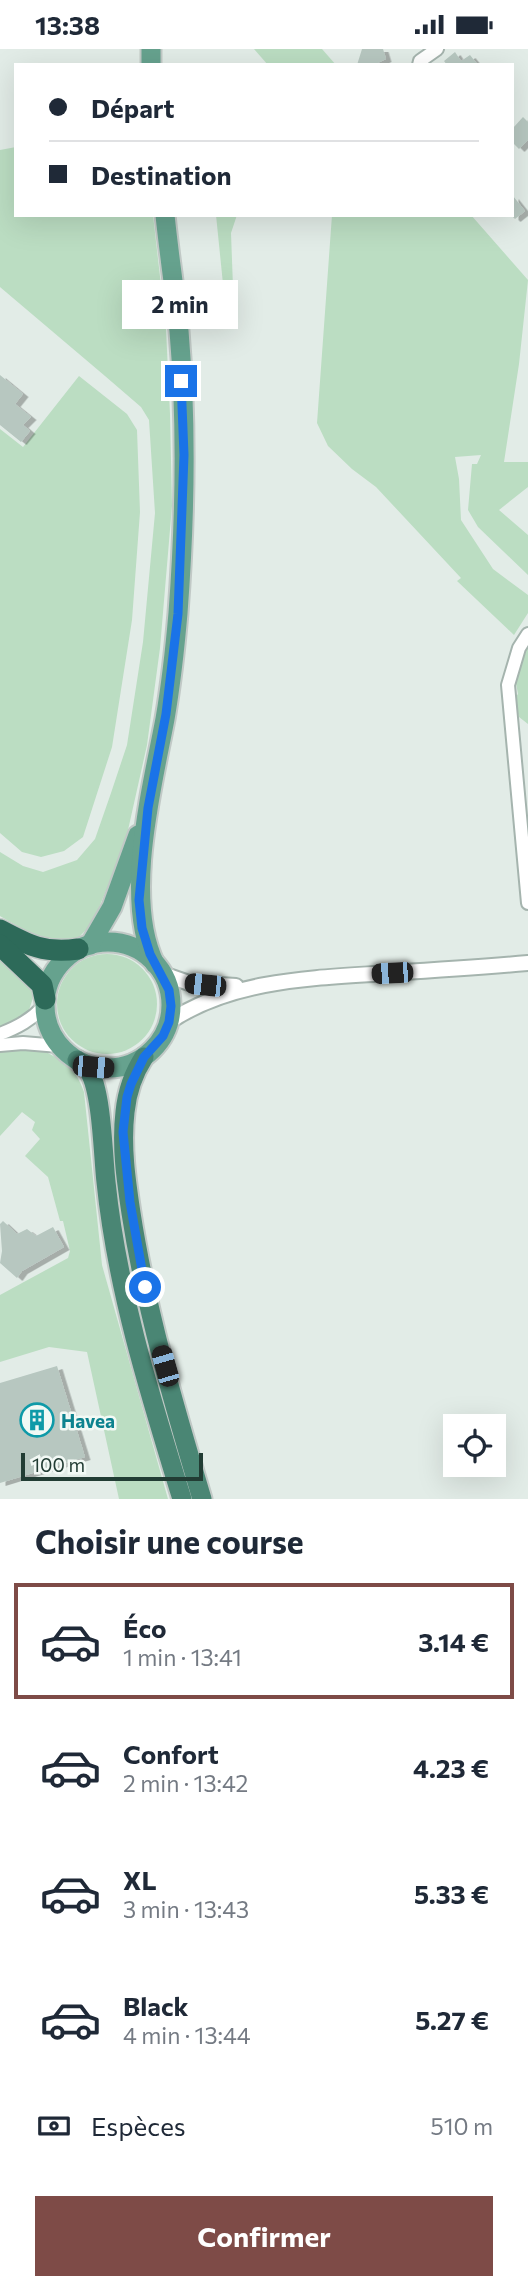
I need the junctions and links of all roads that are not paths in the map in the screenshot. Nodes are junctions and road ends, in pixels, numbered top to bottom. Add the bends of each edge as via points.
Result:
1 (437, 49) edge
2 (420, 63) edge
3 (165, 217) edge
4 (528, 634) edge
5 (148, 808) junction
6 (528, 903) edge
7 (0, 930) edge
8 (0, 945) edge
9 (84, 947) junction
10 (528, 963) edge
11 (159, 969) junction
12 (269, 985) junction
13 (45, 1003) junction
14 (169, 1022) junction
15 (0, 1034) edge
16 (0, 1045) edge
17 (59, 1046) junction
18 (144, 1057) junction
19 (77, 1060) junction
20 (182, 1499) edge
21 (202, 1499) edge

1 - 2 street
3 - 5 main road via 179,332 184,455 178,614
4 - 6 street via 508,685
5 - 9 main road via 112,907
5 - 11 main road via 139,900 142,928
7 - 9 highway via 37,949 59,952
8 - 13 highway via 42,985
9 - 11 main road via 125,944 142,952
9 - 13 main road via 55,970
10 - 12 street
11 - 12 street via 189,983
11 - 14 main road via 170,998
12 - 14 street via 221,995
13 - 15 street via 34,1018
13 - 17 main road via 47,1022
14 - 18 main road via 155,1048
16 - 17 street
17 - 19 main road
18 - 19 main road via 111,1068
18 - 21 highway via 124,1113 126,1178 157,1339
19 - 20 highway via 88,1071 96,1097 122,1283

